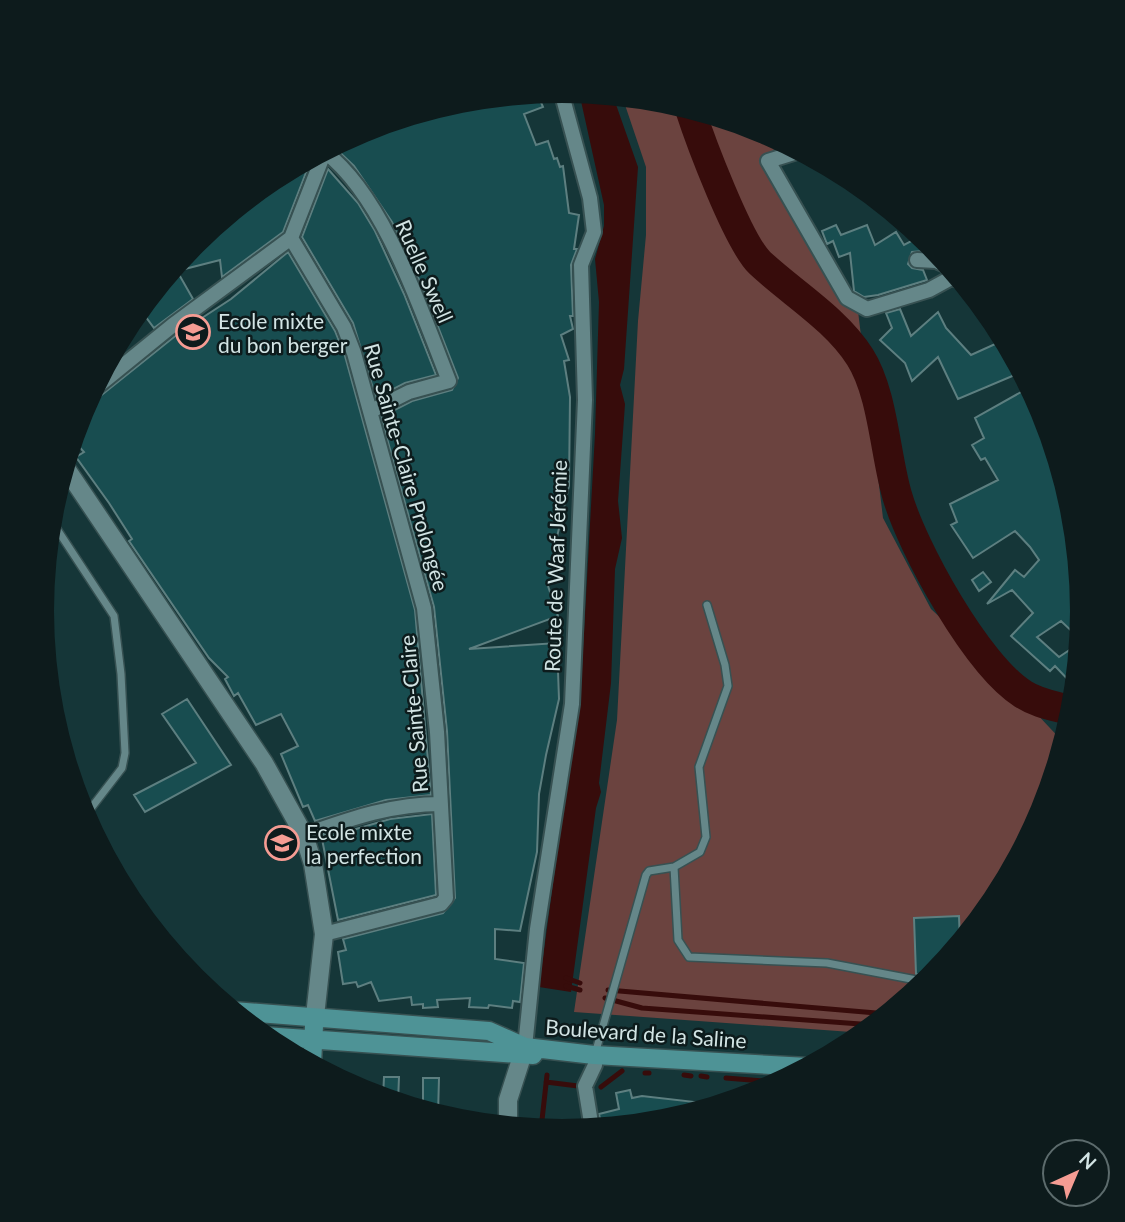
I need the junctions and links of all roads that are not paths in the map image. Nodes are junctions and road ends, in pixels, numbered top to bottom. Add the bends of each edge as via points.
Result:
1 (564, 103) edge
2 (787, 155) edge
3 (333, 158) edge
4 (320, 165) edge
5 (291, 238) junction
6 (917, 260) dead end
7 (930, 261) edge
8 (946, 278) edge
9 (114, 373) edge
10 (371, 411) junction
11 (72, 478) edge
12 (61, 535) edge
13 (707, 606) dead end
14 (424, 608) joint
15 (441, 804) junction
16 (93, 805) edge
17 (304, 835) junction
18 (674, 867) junction
19 (324, 934) junction
20 (912, 979) edge
21 (251, 1012) edge
22 (315, 1016) junction
23 (285, 1037) edge
24 (313, 1038) junction
25 (524, 1050) junction
26 (312, 1053) edge
27 (595, 1060) junction
28 (788, 1066) edge
29 (779, 1071) edge
30 (508, 1116) edge
31 (590, 1118) edge

1 - 25 street, Route de Waaf Jérémie via 590,198 594,232 581,265 585,400 572,704 537,929
2 - 8 street via 768,161 847,298 867,309 929,290
3 - 10 street, Ruelle Swell via 391,237 449,381 409,392
4 - 5 street
5 - 9 street
5 - 10 street, Rue Sainte-Claire Prolongée via 344,327
6 - 7 street
10 - 14 street, Rue Sainte-Claire Prolongée
11 - 17 street via 264,763
12 - 16 lane via 114,616 121,674 122,768
13 - 18 lane via 728,686 699,767 706,837 700,852
14 - 15 street, Rue Sainte-Claire
15 - 17 street via 375,810
15 - 19 street, Rue Sainte-Claire via 446,898 441,904
17 - 19 street
18 - 20 lane via 678,940 689,957 827,963
18 - 27 lane via 646,875
19 - 22 street
21 - 22 main road, Boulevard de la Saline
22 - 24 main road
22 - 25 main road, Boulevard de la Saline via 489,1031
23 - 24 main road, Boulevard de la Saline
24 - 25 main road, Boulevard de la Saline
24 - 26 main road
25 - 27 main road, Boulevard de la Saline
25 - 30 street via 508,1100
27 - 28 main road, Boulevard de la Saline
27 - 29 main road, Boulevard de la Saline
27 - 31 street via 585,1086

